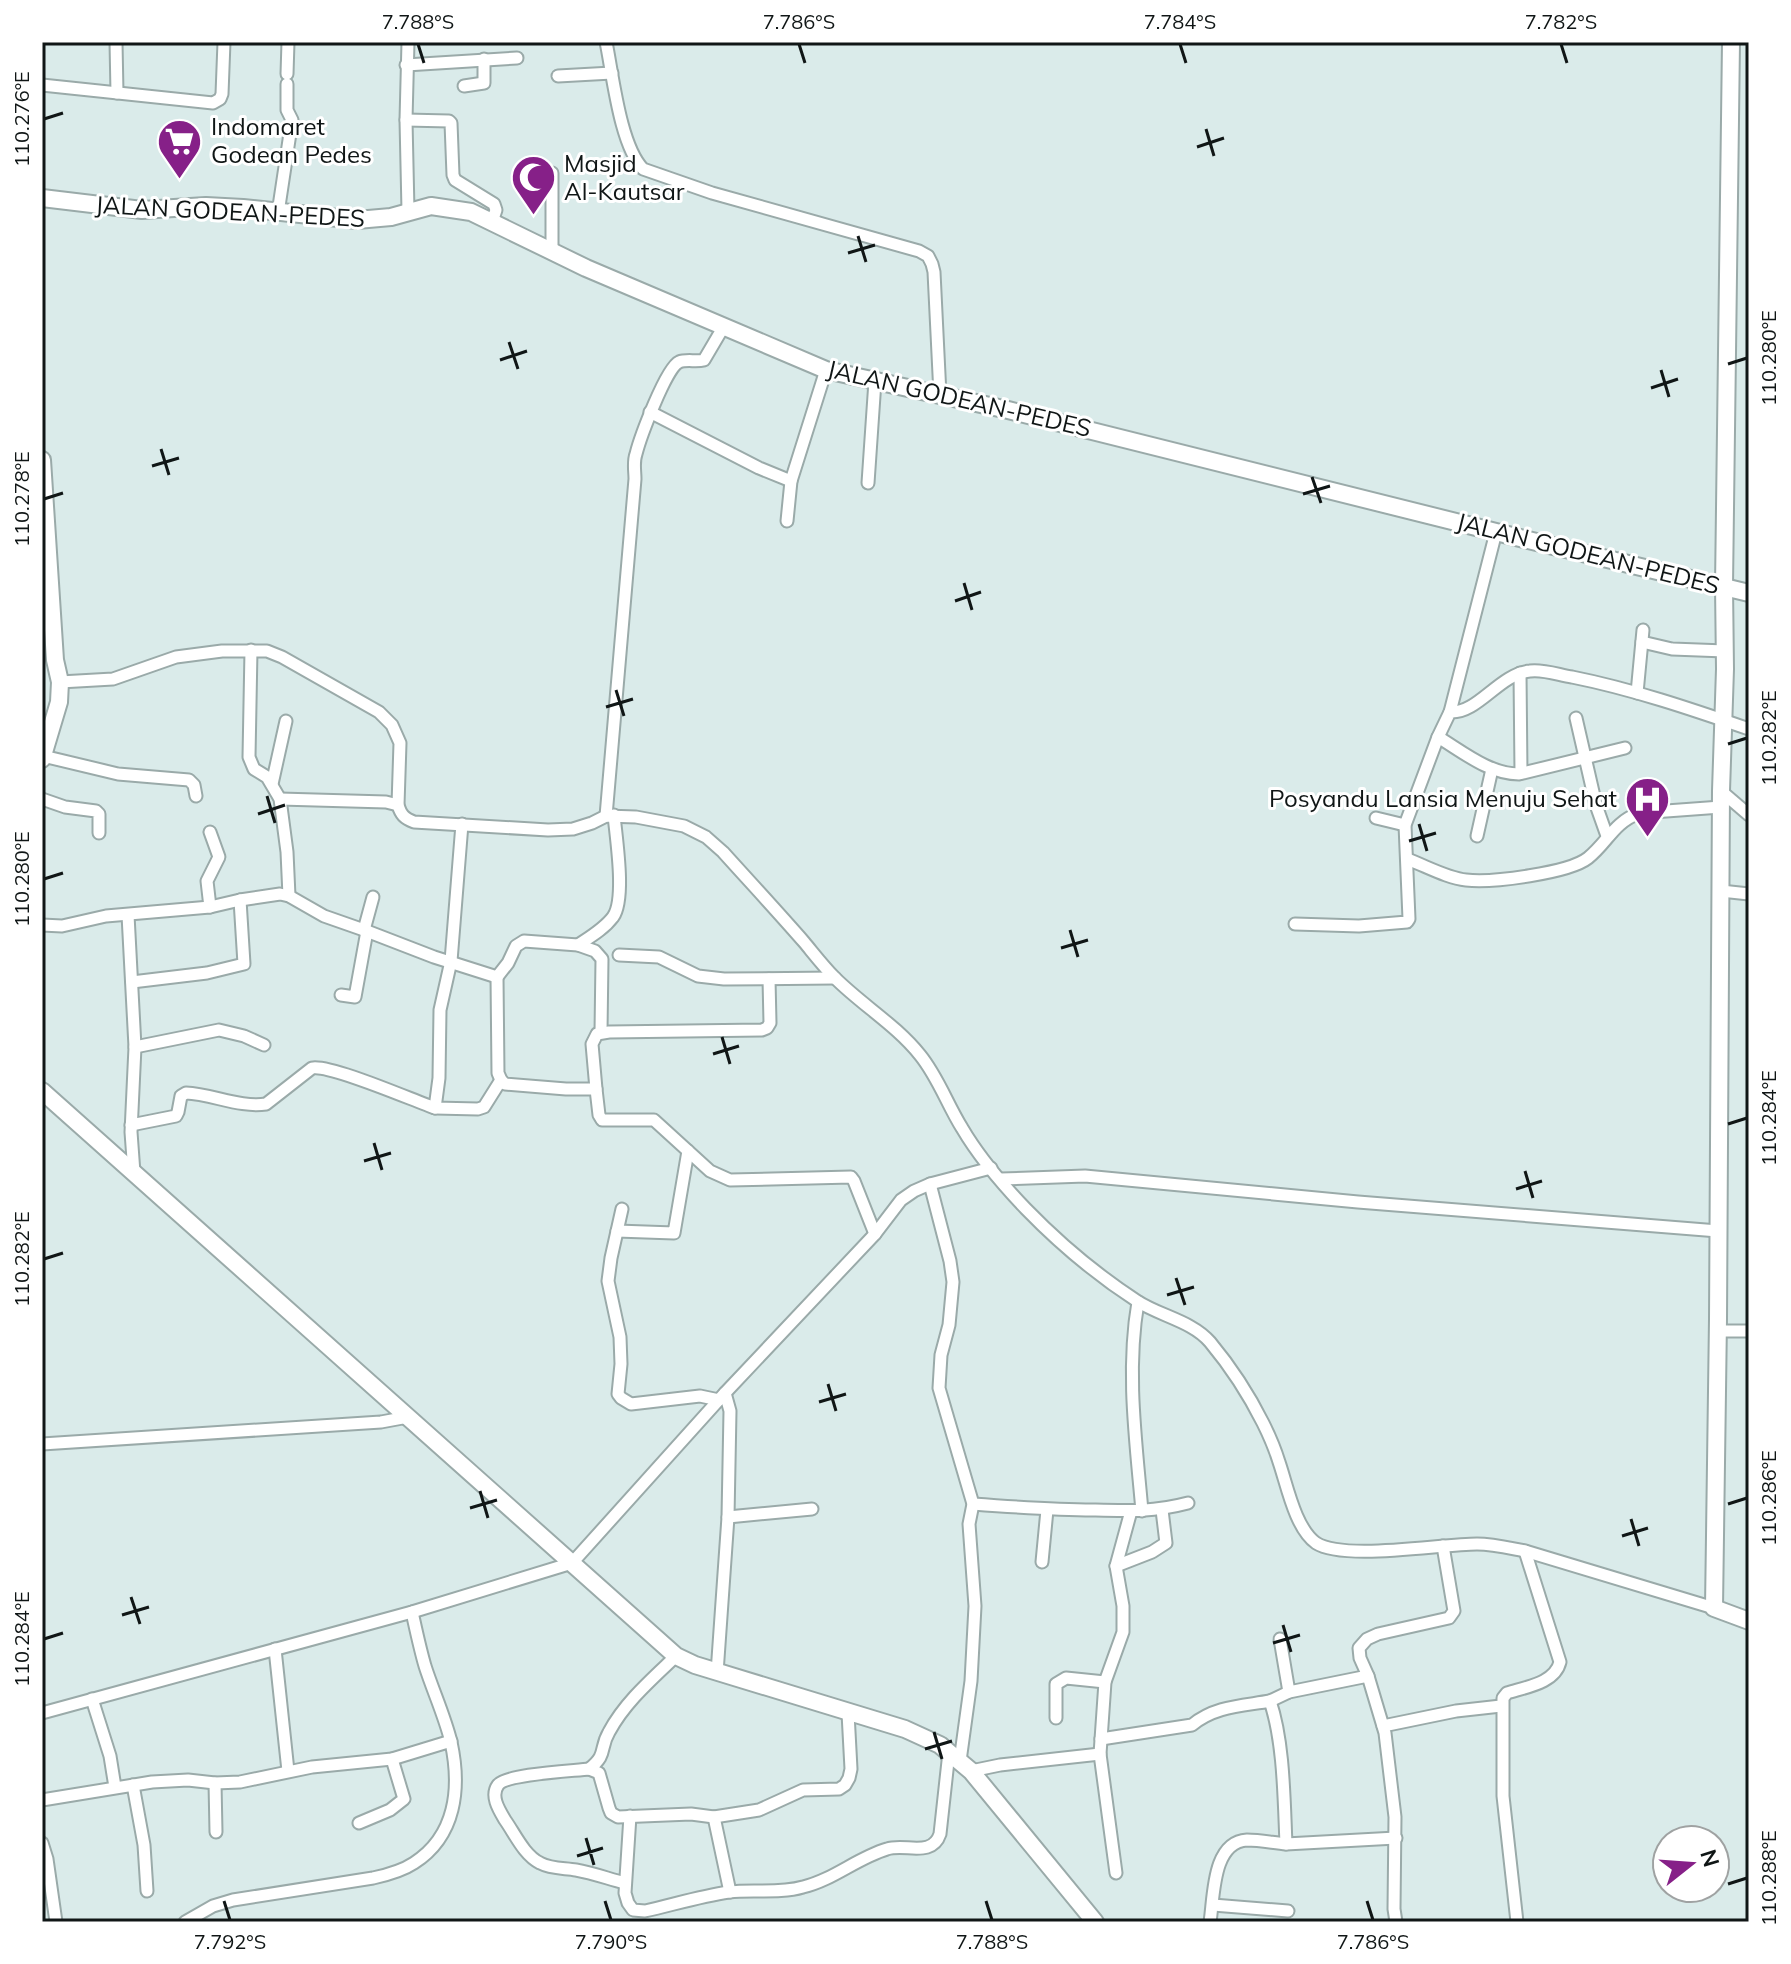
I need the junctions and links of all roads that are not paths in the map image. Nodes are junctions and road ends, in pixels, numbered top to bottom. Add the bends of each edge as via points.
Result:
1 (116, 42) edge
2 (224, 42) edge
3 (288, 42) edge
4 (408, 42) edge
5 (606, 42) edge
6 (1731, 42) edge
7 (517, 58) dead end
8 (484, 59) junction
9 (406, 65) junction
10 (612, 73) junction
11 (558, 76) dead end
12 (42, 85) edge
13 (464, 86) dead end
14 (117, 93) junction
15 (406, 120) junction
16 (552, 173) dead end
17 (42, 198) edge
18 (408, 211) junction
19 (278, 213) junction
20 (492, 222) junction
21 (552, 253) junction
22 (724, 326) junction
23 (826, 370) junction
24 (875, 381) junction
25 (940, 395) junction
26 (650, 412) junction
27 (42, 460) edge
28 (791, 481) junction
29 (868, 483) dead end
30 (787, 521) dead end
31 (1496, 532) junction
32 (1724, 586) junction
33 (1749, 593) edge
34 (251, 650) junction
35 (1725, 651) junction
36 (49, 658) edge
37 (1520, 673) junction
38 (60, 682) junction
39 (1637, 693) junction
40 (1450, 712) junction
41 (49, 713) edge
42 (1576, 718) dead end
43 (1722, 720) junction
44 (286, 721) dead end
45 (1749, 729) edge
46 (1438, 737) junction
47 (1625, 748) dead end
48 (1585, 757) junction
49 (42, 758) edge
50 (1492, 769) junction
51 (1521, 773) junction
52 (272, 784) junction
53 (196, 796) dead end
54 (42, 799) edge
55 (280, 799) junction
56 (1721, 799) junction
57 (398, 805) junction
58 (1749, 815) edge
59 (610, 816) junction
60 (1376, 818) dead end
61 (462, 824) junction
62 (1405, 825) junction
63 (210, 832) dead end
64 (99, 833) dead end
65 (1477, 836) dead end
66 (1607, 836) junction
67 (1407, 859) junction
68 (1721, 891) junction
69 (1749, 894) edge
70 (289, 896) junction
71 (373, 897) dead end
72 (240, 900) junction
73 (210, 907) junction
74 (128, 915) junction
75 (1295, 924) dead end
76 (42, 925) edge
77 (366, 930) junction
78 (578, 945) junction
79 (619, 955) dead end
80 (451, 961) junction
81 (497, 977) junction
82 (835, 978) junction
83 (769, 979) junction
84 (132, 982) junction
85 (341, 995) dead end
86 (601, 1032) junction
87 (264, 1045) dead end
88 (135, 1047) junction
89 (501, 1080) junction
90 (596, 1089) junction
91 (42, 1091) edge
92 (435, 1108) junction
93 (131, 1125) junction
94 (688, 1151) junction
95 (991, 1168) junction
96 (134, 1173) junction
97 (1001, 1179) junction
98 (930, 1184) junction
99 (622, 1209) dead end
100 (617, 1231) junction
101 (1718, 1231) junction
102 (875, 1234) junction
103 (1138, 1302) junction
104 (1718, 1331) junction
105 (1749, 1331) edge
106 (722, 1397) junction
107 (408, 1417) junction
108 (42, 1444) edge
109 (1188, 1503) dead end
110 (973, 1504) junction
111 (812, 1509) dead end
112 (1047, 1510) junction
113 (1162, 1510) junction
114 (1136, 1511) junction
115 (728, 1517) junction
116 (1443, 1546) junction
117 (1525, 1551) junction
118 (1042, 1562) dead end
119 (572, 1563) junction
120 (1116, 1566) junction
121 (1714, 1608) junction
122 (412, 1612) junction
123 (1749, 1621) edge
124 (1280, 1639) dead end
125 (275, 1649) junction
126 (676, 1656) junction
127 (717, 1673) junction
128 (1368, 1676) junction
129 (1105, 1682) junction
130 (1289, 1692) junction
131 (92, 1699) junction
132 (1270, 1701) junction
133 (1501, 1706) junction
134 (42, 1713) edge
135 (848, 1713) junction
136 (1056, 1718) dead end
137 (1383, 1726) junction
138 (1101, 1739) junction
139 (451, 1741) junction
140 (1100, 1754) junction
141 (392, 1759) junction
142 (960, 1761) junction
143 (589, 1769) junction
144 (288, 1771) junction
145 (215, 1783) junction
146 (133, 1785) junction
147 (115, 1787) junction
148 (42, 1800) edge
149 (630, 1816) junction
150 (714, 1817) junction
151 (359, 1823) dead end
152 (216, 1832) dead end
153 (1396, 1838) junction
154 (42, 1843) edge
155 (1286, 1844) junction
156 (1116, 1873) dead end
157 (625, 1883) junction
158 (147, 1891) dead end
159 (730, 1892) junction
160 (1213, 1905) junction
161 (1288, 1911) dead end
162 (56, 1922) edge
163 (187, 1922) edge
164 (1095, 1922) edge
165 (1210, 1922) edge
166 (1396, 1922) edge
167 (1517, 1922) edge

1 - 14 street
2 - 14 street via 222,94 217,102
3 - 19 street via 286,108 292,120
4 - 9 street
5 - 10 street
6 - 32 street
7 - 8 street
8 - 9 street
8 - 13 street via 484,83
9 - 15 street
10 - 11 street
10 - 25 street via 623,127 643,169 928,256 936,286
12 - 14 street
15 - 18 street
15 - 20 street via 451,123 455,180 494,204
16 - 21 street
17 - 19 street, JALAN GODEAN-PEDES via 142,210 206,206
18 - 19 street, JALAN GODEAN-PEDES via 368,220
18 - 20 street, JALAN GODEAN-PEDES via 450,208
20 - 21 street, JALAN GODEAN-PEDES
21 - 22 street, JALAN GODEAN-PEDES
22 - 23 street, JALAN GODEAN-PEDES
22 - 26 street via 704,360 682,360 673,366
23 - 24 street, JALAN GODEAN-PEDES
23 - 28 street
24 - 25 street, JALAN GODEAN-PEDES
24 - 29 street
25 - 31 street, JALAN GODEAN-PEDES
26 - 28 street
26 - 59 street via 634,457
27 - 36 street
28 - 30 street
31 - 32 street, JALAN GODEAN-PEDES
31 - 40 street
32 - 33 street, JALAN GODEAN-PEDES
32 - 35 street
34 - 38 street via 176,657 113,679
34 - 52 street via 249,757
34 - 57 street via 282,657 379,712 392,725 400,743
35 - 39 street via 1672,649 1642,636
35 - 43 street
36 - 38 street
37 - 39 street via 1534,670
37 - 40 street via 1472,705
37 - 51 street
38 - 41 street via 59,702
39 - 43 street
40 - 46 street
41 - 49 street
42 - 48 street
43 - 45 street
43 - 56 street
44 - 52 street
46 - 50 street
46 - 62 street
47 - 48 street
48 - 51 street
48 - 66 street
49 - 53 street via 118,774 189,780
50 - 51 street
50 - 65 street
52 - 55 street
54 - 64 street via 96,811
55 - 57 street
55 - 70 street
56 - 58 street
56 - 66 street via 1639,813
56 - 68 street
57 - 61 street via 404,819 414,822
59 - 61 street via 573,829
59 - 78 street via 619,876 617,909
59 - 82 street via 684,826 706,837
60 - 62 street
61 - 80 street
62 - 67 street
63 - 73 street via 219,857 207,881
66 - 67 street via 1580,863 1494,880 1464,880
67 - 75 street via 1407,922
68 - 69 street
68 - 101 street
70 - 72 street
70 - 77 street via 324,916
71 - 77 street
72 - 73 street
72 - 84 street via 244,964
73 - 74 street
74 - 76 street
74 - 84 street
77 - 80 street
77 - 85 street via 355,997
78 - 81 street via 524,941
78 - 86 street via 602,959
79 - 83 street via 659,957 698,976
80 - 81 street
80 - 92 street via 440,1010
81 - 89 street
82 - 83 street
82 - 95 street via 922,1057 962,1129
83 - 86 street via 770,1023 762,1030
84 - 88 street
86 - 90 street via 592,1044
87 - 88 street via 219,1030
88 - 93 street
89 - 90 street
89 - 92 street via 484,1107
90 - 94 street via 602,1120 654,1120
91 - 96 street
92 - 93 street via 317,1067 266,1104 186,1093 176,1116
93 - 96 street
94 - 100 street via 674,1233
94 - 102 street via 730,1180 851,1177
95 - 97 street
95 - 98 street
96 - 107 street
97 - 101 street via 1085,1176
97 - 103 street via 1086,1265
98 - 102 street via 901,1200
98 - 110 street via 953,1282 939,1388
99 - 100 street
100 - 106 street via 608,1281 620,1337 618,1394 631,1404
101 - 104 street
102 - 106 street
103 - 114 street via 1131,1357
103 - 116 street via 1192,1327 1218,1353 1263,1423 1306,1535 1329,1549
104 - 105 street
104 - 121 street
106 - 115 street via 730,1411
106 - 119 street
107 - 108 street
107 - 119 street
109 - 113 street
110 - 112 street
110 - 142 street via 969,1524 975,1606
111 - 115 street
112 - 114 street
112 - 118 street
113 - 114 street
113 - 120 street via 1166,1543
114 - 120 street
115 - 127 street
116 - 117 street via 1480,1544
116 - 128 street via 1452,1616 1367,1639 1359,1648
117 - 121 street
117 - 133 street via 1560,1662 1558,1671 1544,1681 1507,1693
119 - 122 street
119 - 126 street
120 - 129 street via 1123,1632
121 - 123 street
122 - 125 street
122 - 139 street
124 - 130 street
125 - 131 street
125 - 144 street
126 - 127 street
126 - 143 street via 632,1700 608,1733 600,1760
127 - 135 street
128 - 130 street
128 - 137 street
129 - 136 street via 1066,1678 1056,1684
129 - 138 street
130 - 132 street
131 - 134 street
131 - 147 street
132 - 138 street via 1221,1709 1192,1725
132 - 155 street
133 - 137 street
133 - 167 street via 1503,1796
135 - 142 street via 905,1729
135 - 150 street via 852,1756 845,1785 803,1790 759,1810
137 - 153 street
138 - 140 street
139 - 141 street
139 - 163 street via 455,1777 449,1823 432,1848 413,1863 373,1878 233,1900
140 - 142 street via 1000,1765
140 - 156 street
141 - 144 street
141 - 151 street via 404,1799
142 - 159 street via 932,1846 890,1847 799,1888
142 - 164 street
143 - 149 street via 599,1773 611,1813
143 - 157 street via 502,1782 496,1805 537,1862
144 - 145 street
145 - 146 street
145 - 152 street
146 - 147 street
146 - 158 street
147 - 148 street
149 - 150 street
149 - 157 street
150 - 159 street
153 - 155 street
153 - 166 street
154 - 162 street
155 - 160 street via 1245,1840 1231,1846 1214,1881
157 - 159 street via 628,1903 638,1911
160 - 161 street
160 - 165 street

